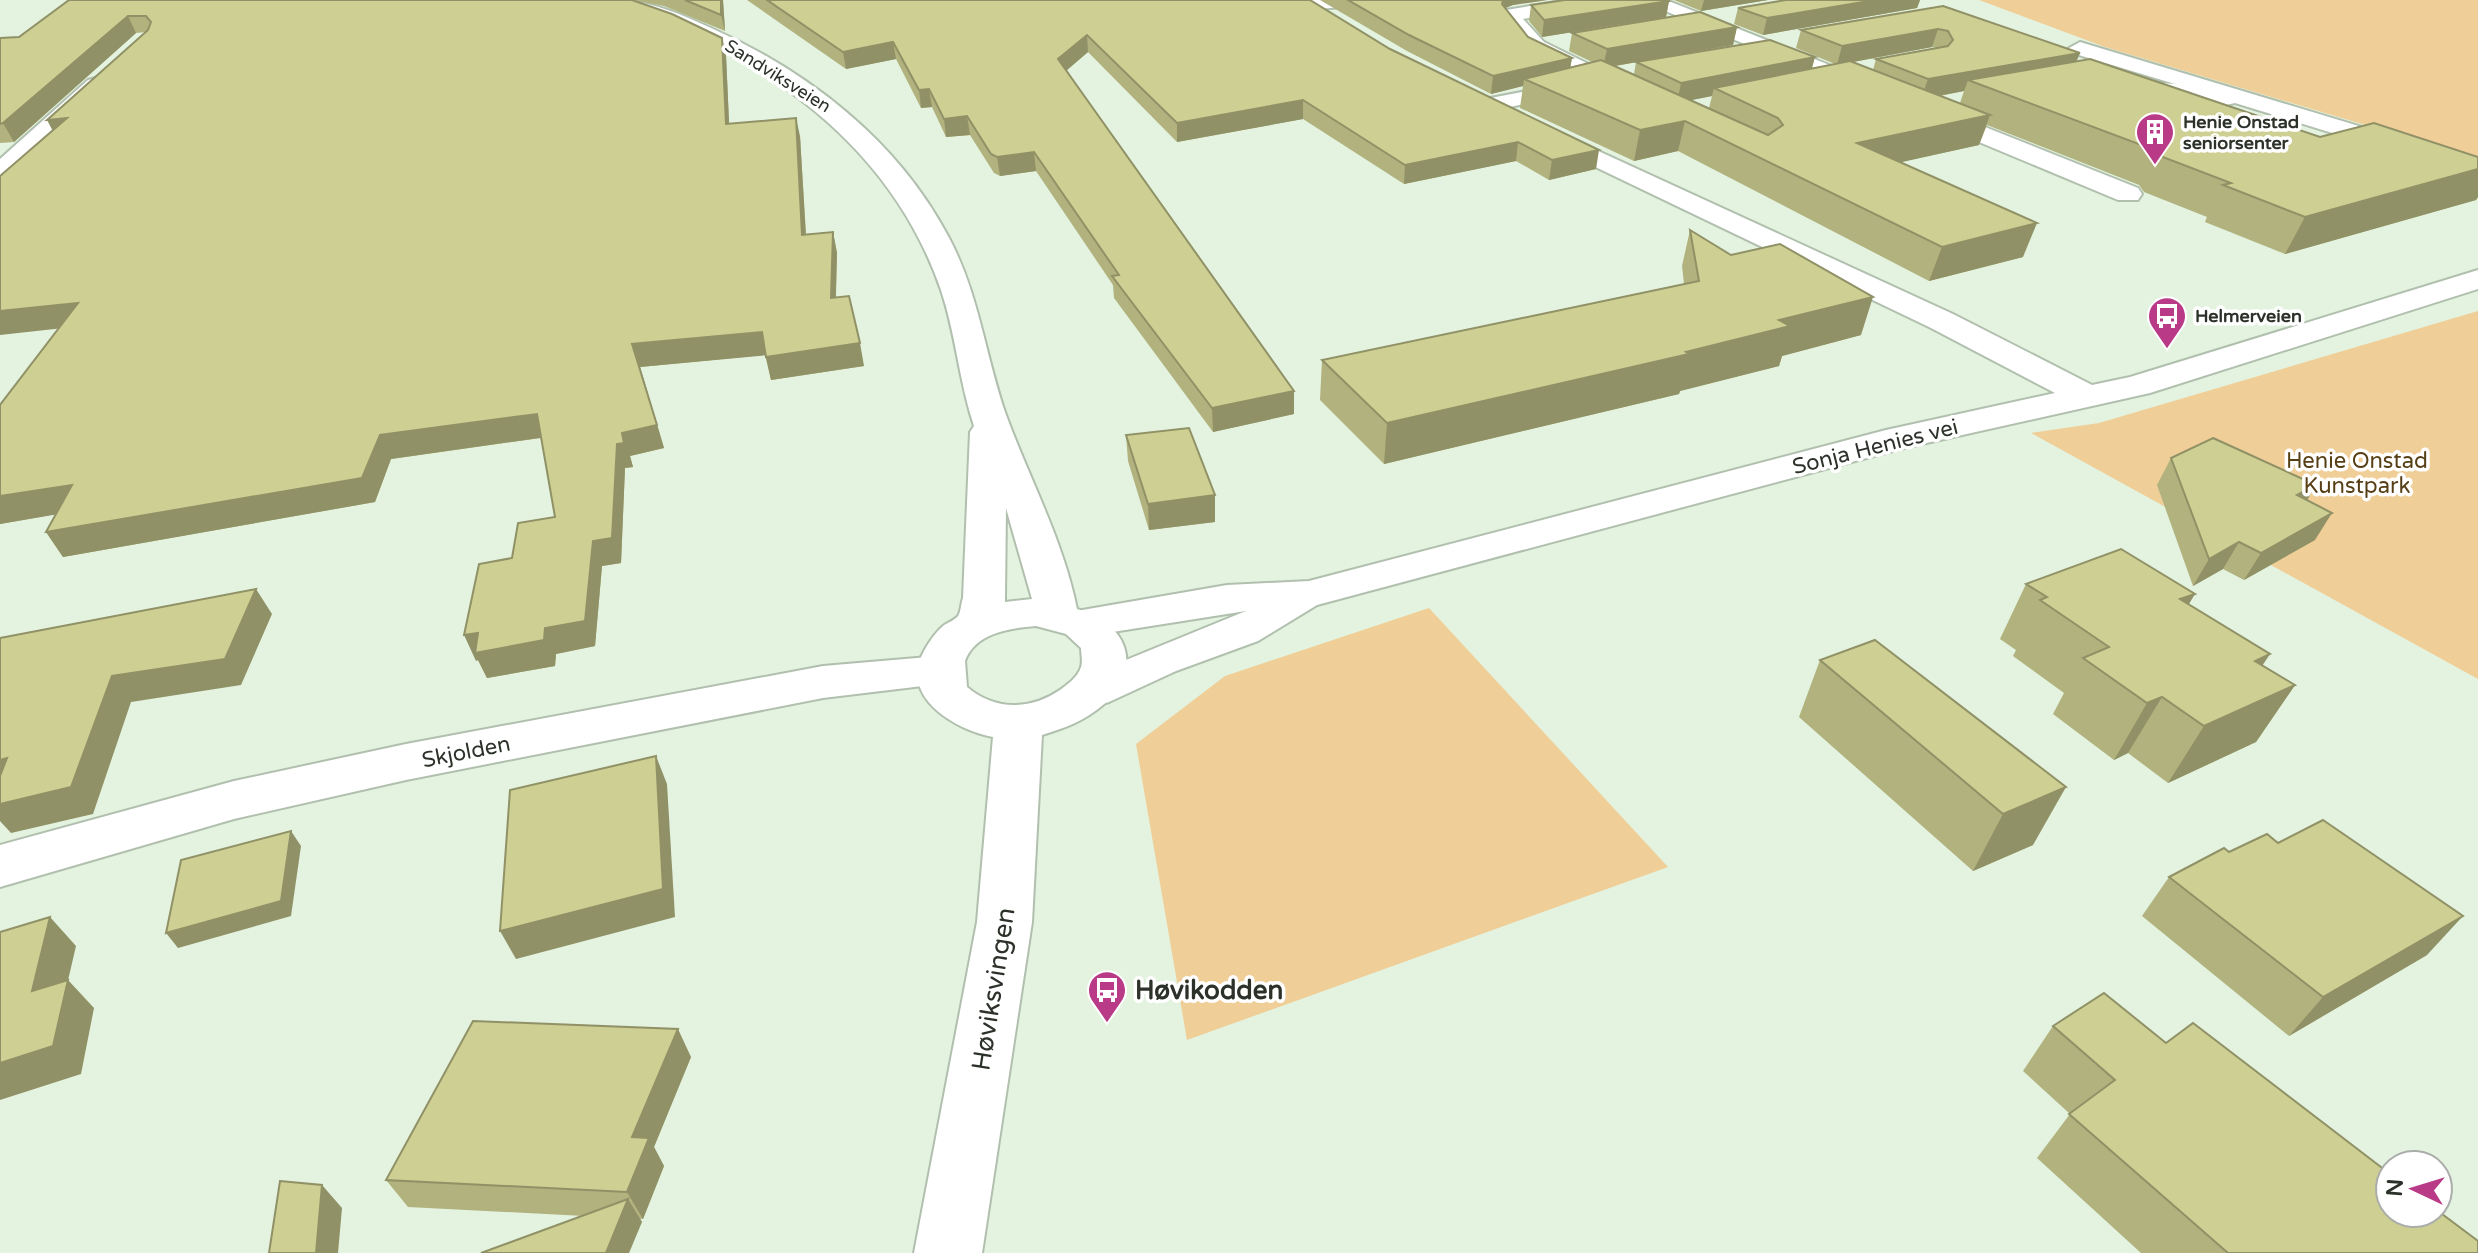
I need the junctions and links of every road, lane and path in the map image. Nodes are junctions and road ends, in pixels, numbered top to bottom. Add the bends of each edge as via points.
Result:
1 (623, 0) edge
2 (1356, 0) edge
3 (1608, 0) edge
4 (1649, 0) edge
5 (1306, 3) edge
6 (1745, 14) edge
7 (1701, 21) junction
8 (1656, 28) edge
9 (1349, 29) edge
10 (1806, 38) edge
11 (1566, 42) edge
12 (1765, 46) junction
13 (1536, 47) junction
14 (1722, 56) edge
15 (1878, 67) edge
16 (112, 71) edge
17 (1629, 73) edge
18 (1841, 77) junction
19 (1599, 78) junction
20 (1799, 88) edge
21 (2236, 96) junction
22 (1963, 100) edge
23 (1649, 102) edge
24 (1920, 109) junction
25 (2478, 170) edge
26 (0, 173) edge
27 (2128, 194) dead end
28 (2478, 279) edge
29 (2439, 292) junction
30 (2478, 300) edge
31 (2090, 398) junction
32 (988, 414) junction
33 (1309, 594) junction
34 (1068, 619) junction
35 (978, 625) junction
36 (940, 671) junction
37 (1093, 691) junction
38 (1018, 722) junction
39 (0, 866) edge
40 (948, 1253) edge

1 - 32 street, Sandviksveien via 713,36 793,82 839,115 902,181 930,226 957,291
2 - 5 street
3 - 13 street via 1513,14
4 - 7 street
5 - 9 street
6 - 7 street
7 - 8 street
7 - 12 street
10 - 12 street
11 - 13 street
12 - 14 street
12 - 18 street
13 - 19 street
15 - 18 street
16 - 26 street
17 - 19 street
18 - 20 street
18 - 24 street
19 - 23 street
19 - 31 street via 1476,99 1942,321
21 - 21 street via 2069,52 2104,76 2177,93
21 - 25 street
22 - 24 street
24 - 27 street
28 - 29 street, Sonja Henies vei
29 - 30 street, Sonja Henies vei
29 - 31 street, Sonja Henies vei
31 - 33 street, Sonja Henies vei via 1899,438
32 - 34 street
32 - 35 street via 984,598
33 - 34 street, Sonja Henies vei via 1227,598
33 - 37 street, Sonja Henies vei via 1242,631
34 - 35 street via 1017,613
34 - 37 street via 1099,638 1105,649 1106,663
35 - 36 street via 946,653
36 - 38 street via 947,696 968,713
36 - 39 street, Skjolden via 823,682 406,762 234,800
37 - 38 street via 1071,709
38 - 40 street, Høviksvingen via 1018,797 1007,910

